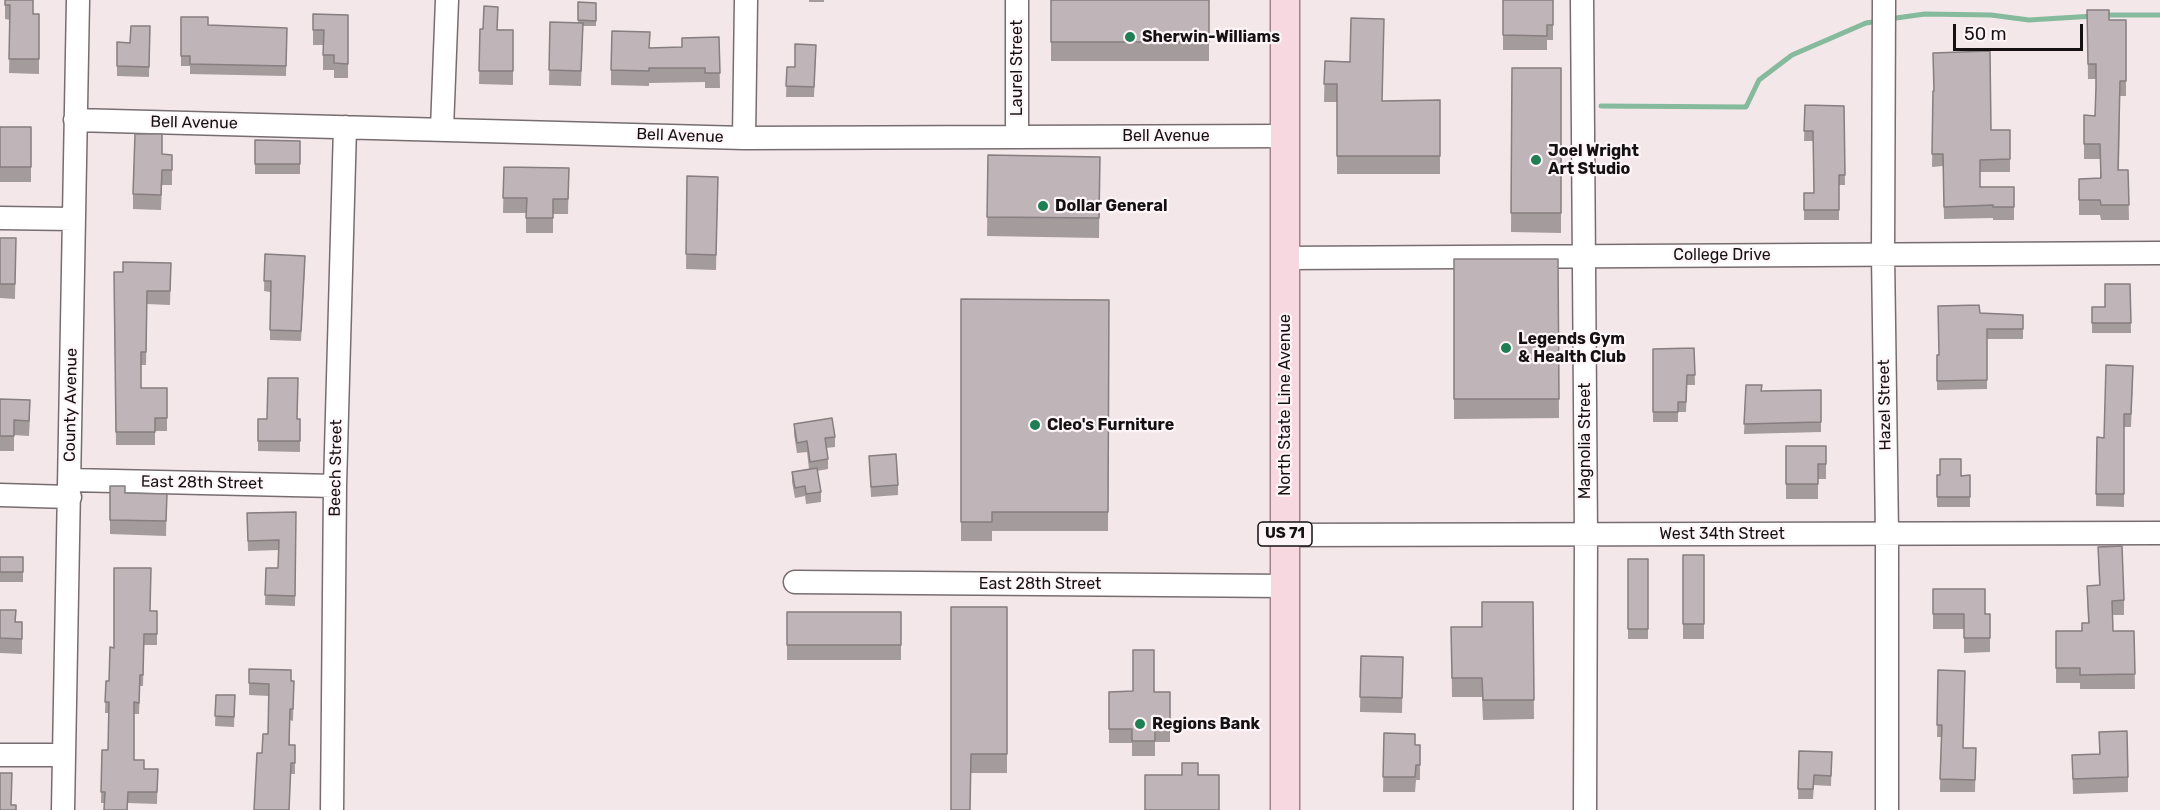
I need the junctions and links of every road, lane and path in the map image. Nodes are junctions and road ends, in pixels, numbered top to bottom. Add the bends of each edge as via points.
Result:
1 (78, 0) edge
2 (447, 0) edge
3 (746, 0) edge
4 (1017, 0) edge
5 (1285, 0) edge
6 (1582, 0) edge
7 (1884, 15) edge
8 (75, 120) junction
9 (345, 127) junction
10 (442, 129) junction
11 (1017, 135) junction
12 (1285, 136) junction
13 (744, 138) junction
14 (0, 218) edge
15 (73, 219) junction
16 (2160, 253) edge
17 (1883, 254) junction
18 (1584, 255) junction
19 (1285, 258) junction
20 (335, 486) junction
21 (70, 489) junction
22 (0, 495) edge
23 (2160, 533) edge
24 (1586, 534) junction
25 (1887, 534) junction
26 (1285, 535) junction
27 (795, 582) dead end
28 (1285, 586) junction
29 (0, 755) edge
30 (63, 755) junction
31 (63, 810) edge
32 (332, 810) edge
33 (1285, 810) edge
34 (1585, 810) edge
35 (1887, 810) edge

1 - 8 street, County Avenue
2 - 10 street
3 - 13 street
4 - 11 street, Laurel Street
5 - 12 main road, North State Line Avenue / US 71
6 - 18 street, Magnolia Street
7 - 17 street, Hazel Street
8 - 9 street, Bell Avenue
8 - 15 street, County Avenue
9 - 10 street, Bell Avenue
9 - 20 street, Beech Street
10 - 13 street, Bell Avenue
11 - 12 street, Bell Avenue
11 - 13 street, Bell Avenue
12 - 19 main road, North State Line Avenue / US 71
14 - 15 street
15 - 21 street, County Avenue
16 - 17 street, College Drive
17 - 18 street, College Drive
17 - 25 street, Hazel Street
18 - 19 street, College Drive
18 - 24 street, Magnolia Street
19 - 26 main road, North State Line Avenue / US 71
20 - 21 street, East 28th Street
20 - 32 street, Beech Street
21 - 22 street, East 28th Street
21 - 30 street, County Avenue
23 - 25 street, West 34th Street
24 - 25 street, West 34th Street
24 - 26 street, West 34th Street
24 - 34 street, Magnolia Street
25 - 35 street, Hazel Street
26 - 28 main road, North State Line Avenue / US 71
27 - 28 street, East 28th Street
28 - 33 main road, North State Line Avenue / US 71
29 - 30 street
30 - 31 street, County Avenue

